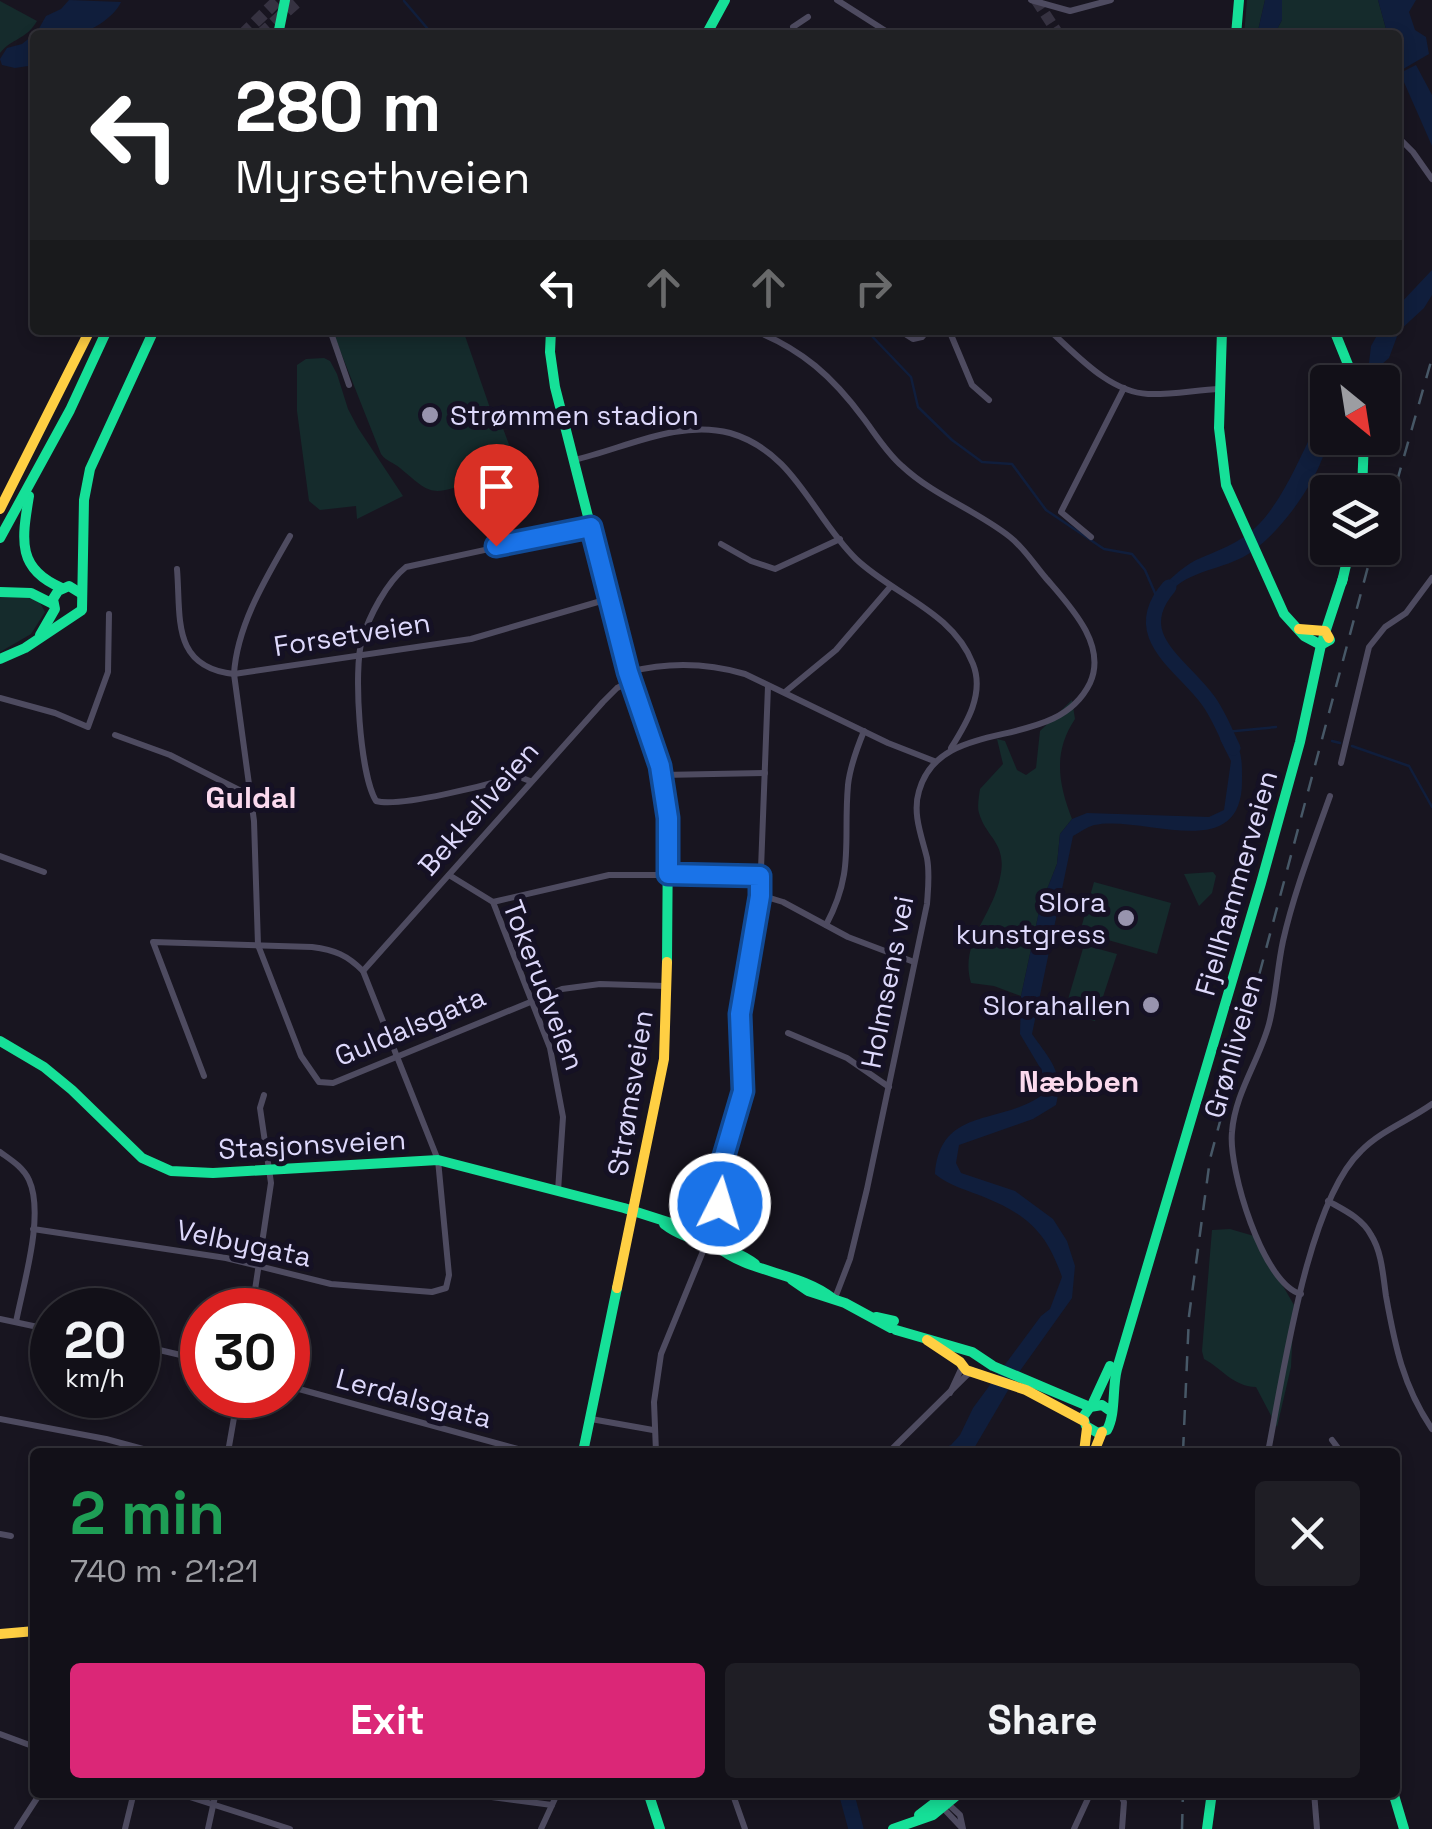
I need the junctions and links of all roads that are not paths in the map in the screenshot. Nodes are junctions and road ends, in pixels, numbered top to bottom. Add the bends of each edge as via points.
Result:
1 (284, 0) edge
2 (725, 0) edge
3 (837, 0) edge
4 (1031, 0) edge
5 (1111, 0) edge
6 (1239, 0) edge
7 (808, 17) dead end
8 (279, 30) edge
9 (709, 30) edge
10 (794, 30) edge
11 (884, 30) edge
12 (1236, 30) edge
13 (1402, 142) edge
14 (1432, 179) edge
15 (88, 335) edge
16 (104, 335) edge
17 (152, 335) edge
18 (332, 335) edge
19 (551, 335) edge
20 (765, 335) edge
21 (950, 335) edge
22 (1055, 335) edge
23 (1222, 335) edge
24 (1336, 335) edge
25 (1349, 365) edge
26 (349, 385) dead end
27 (1124, 388) junction
28 (1220, 389) junction
29 (989, 400) dead end
30 (574, 460) junction
31 (32, 484) junction
32 (0, 509) edge
33 (591, 527) junction
34 (290, 536) dead end
35 (1091, 537) dead end
36 (0, 538) edge
37 (840, 539) junction
38 (722, 544) dead end
39 (83, 559) junction
40 (1346, 565) edge
41 (177, 569) dead end
42 (1432, 578) edge
43 (891, 586) junction
44 (63, 587) junction
45 (0, 592) edge
46 (82, 594) junction
47 (609, 599) junction
48 (54, 607) junction
49 (109, 614) dead end
50 (72, 617) junction
51 (1325, 638) junction
52 (36, 640) junction
53 (358, 657) junction
54 (0, 659) edge
55 (234, 674) junction
56 (630, 676) junction
57 (768, 686) junction
58 (785, 692) junction
59 (0, 698) edge
60 (864, 731) junction
61 (115, 735) dead end
62 (950, 748) junction
63 (934, 761) junction
64 (1342, 763) dead end
65 (765, 773) junction
66 (662, 775) junction
67 (530, 781) junction
68 (251, 796) junction
69 (1330, 796) dead end
70 (0, 856) edge
71 (44, 872) dead end
72 (668, 874) junction
73 (449, 875) junction
74 (760, 876) junction
75 (760, 896) junction
76 (493, 902) junction
77 (826, 925) junction
78 (258, 945) junction
79 (914, 962) junction
80 (364, 971) junction
81 (668, 986) junction
82 (531, 1000) junction
83 (788, 1034) dead end
84 (0, 1041) edge
85 (398, 1056) junction
86 (204, 1076) dead end
87 (889, 1087) junction
88 (264, 1094) dead end
89 (1432, 1104) edge
90 (0, 1152) edge
91 (438, 1160) junction
92 (270, 1168) junction
93 (558, 1192) junction
94 (1328, 1201) junction
95 (634, 1211) junction
96 (33, 1229) junction
97 (706, 1242) junction
98 (260, 1266) junction
99 (1142, 1278) junction
100 (256, 1288) edge
101 (1300, 1294) junction
102 (834, 1299) junction
103 (0, 1319) edge
104 (16, 1322) junction
105 (30, 1325) edge
106 (969, 1363) junction
107 (1016, 1382) junction
108 (310, 1392) edge
109 (1091, 1406) junction
110 (234, 1418) edge
111 (590, 1418) junction
112 (0, 1419) edge
113 (1108, 1423) junction
114 (1085, 1425) junction
115 (1432, 1429) edge
116 (654, 1430) junction
117 (1332, 1440) dead end
118 (139, 1448) edge
119 (229, 1448) edge
120 (514, 1448) edge
121 (584, 1448) edge
122 (656, 1448) edge
123 (893, 1448) edge
124 (1084, 1448) edge
125 (1096, 1448) edge
126 (1269, 1448) edge
127 (1338, 1448) edge
128 (0, 1534) edge
129 (12, 1536) dead end
130 (30, 1631) edge
131 (0, 1634) edge
132 (0, 1734) edge
133 (30, 1745) edge
134 (36, 1798) edge
135 (133, 1798) edge
136 (192, 1798) edge
137 (215, 1798) edge
138 (496, 1798) edge
139 (555, 1798) edge
140 (650, 1798) edge
141 (734, 1798) edge
142 (1087, 1798) edge
143 (1122, 1798) edge
144 (1211, 1798) edge
145 (1314, 1798) edge
146 (1395, 1798) edge
147 (946, 1801) edge
148 (213, 1805) junction
149 (552, 1806) junction
150 (247, 1816) junction
151 (17, 1829) edge
152 (126, 1829) edge
153 (208, 1829) edge
154 (253, 1829) edge
155 (290, 1829) edge
156 (541, 1829) edge
157 (660, 1829) edge
158 (745, 1829) edge
159 (893, 1829) edge
160 (962, 1829) edge
161 (1074, 1829) edge
162 (1122, 1829) edge
163 (1206, 1829) edge
164 (1317, 1829) edge
165 (1404, 1829) edge

1 - 8 main road
2 - 9 main road
3 - 11 street
4 - 5 street via 1070,11
6 - 12 main road
7 - 10 street
13 - 14 street
15 - 32 main road
16 - 31 main road
17 - 39 main road via 90,469
18 - 26 street
19 - 30 main road, Strømsveien via 552,369
20 - 62 street via 821,368 904,468 1011,538 1088,636 1091,680 1074,704 1042,724
21 - 29 street via 972,385
22 - 27 street
23 - 28 main road
24 - 25 main road
27 - 28 street via 1148,394
27 - 35 street via 1061,512
28 - 51 main road via 1221,459 1241,525 1284,614 1299,629
30 - 33 main road, Strømsveien
30 - 37 street via 683,431 728,433 776,457
31 - 36 main road
31 - 44 main road via 26,558 40,580
33 - 47 main road, Strømsveien
33 - 53 street via 406,567 368,625
34 - 55 street, Guldalsgata via 244,629
37 - 38 street via 775,569
37 - 43 street
39 - 44 main road
39 - 46 main road
40 - 51 main road, Fjellhammerveien
41 - 55 street via 185,646 206,668
42 - 64 street via 1406,614 1369,646
43 - 58 street via 836,650
43 - 62 street via 956,634 974,665 974,704
44 - 46 main road
44 - 48 main road
45 - 48 main road via 31,593
46 - 50 main road via 82,610
47 - 53 street, Forsetveien via 489,635
47 - 56 main road, Strømsveien
48 - 50 main road
48 - 52 main road
49 - 59 street via 108,672 88,727
50 - 52 main road
51 - 99 main road, Fjellhammerveien via 1210,1065
52 - 54 main road
53 - 55 street, Forsetveien
53 - 67 street via 364,749 372,795 380,803 518,776
55 - 68 street, Guldalsgata
56 - 57 street via 702,666
56 - 66 main road, Strømsveien
56 - 67 street, Bekkeliveien
57 - 58 street
57 - 65 street
58 - 60 street
60 - 63 street
60 - 77 street via 848,784 843,890
61 - 68 street
62 - 63 street
63 - 79 street, Holmsens vei via 916,803 929,878
65 - 66 street
65 - 74 street
66 - 72 main road, Strømsveien
67 - 73 street, Bekkeliveien
68 - 78 street, Guldalsgata
69 - 101 street, Grønliveien via 1292,908 1270,1020 1231,1134 1251,1226 1285,1285
70 - 71 street
72 - 74 street
72 - 76 street via 609,874
72 - 81 main road, Strømsveien
73 - 76 street, Tokerudveien
73 - 80 street, Bekkeliveien
74 - 75 street
75 - 77 street
75 - 97 street via 740,1014 743,1091 721,1166 719,1210
76 - 82 street, Tokerudveien
77 - 79 street
78 - 80 street via 334,950
78 - 85 street, Guldalsgata via 288,1029 319,1082 333,1083
78 - 86 street via 153,942
79 - 87 street, Holmsens vei
80 - 85 street
81 - 82 street, Guldalsgata via 586,985
81 - 95 main road, Strømsveien via 660,1080
82 - 85 street, Guldalsgata
82 - 93 street, Tokerudveien via 562,1099
83 - 87 street via 847,1058
84 - 92 main road, Stasjonsveien via 62,1081 148,1163 190,1173
85 - 91 street
87 - 102 street, Holmsens vei via 864,1206
88 - 92 street via 260,1108
89 - 94 street via 1363,1148
90 - 96 street via 31,1183
91 - 92 main road, Stasjonsveien
91 - 93 main road, Stasjonsveien
91 - 98 street, Velbygata via 446,1288 346,1286
92 - 98 street
93 - 95 main road, Stasjonsveien
94 - 101 street
94 - 115 street via 1372,1236 1399,1366
95 - 97 main road, Stasjonsveien
95 - 111 main road, Strømsveien
96 - 98 street, Velbygata
96 - 104 street
97 - 102 main road, Stasjonsveien via 804,1280
97 - 116 street via 664,1342
98 - 100 street
99 - 109 main road, Fjellhammerveien
99 - 113 main road, Fjellhammerveien via 1112,1381
101 - 126 street
102 - 106 main road, Stasjonsveien
103 - 104 street
104 - 105 street
106 - 107 main road, Stasjonsveien
106 - 123 street via 950,1395
107 - 109 main road, Stasjonsveien
107 - 114 main road, Stasjonsveien
108 - 120 street, Lerdalsgata
109 - 113 main road, Stasjonsveien via 1102,1405
109 - 114 main road, Fjellhammerveien
110 - 119 street
111 - 116 street
111 - 121 main road, Strømsveien
112 - 118 street
113 - 114 main road, Stasjonsveien
113 - 125 main road, Fjellhammerveien
114 - 124 main road, Fjellhammerveien
116 - 122 street
117 - 127 street
128 - 129 street
130 - 131 main road
132 - 133 street
134 - 151 street
135 - 152 street
136 - 148 street
137 - 148 street
138 - 149 street
139 - 149 street
140 - 157 main road
141 - 158 street
142 - 161 street
143 - 162 street
144 - 163 main road
145 - 164 street
146 - 165 main road
147 - 159 main road
147 - 160 street
148 - 150 street
148 - 153 street
149 - 156 street
150 - 154 street
150 - 155 street

